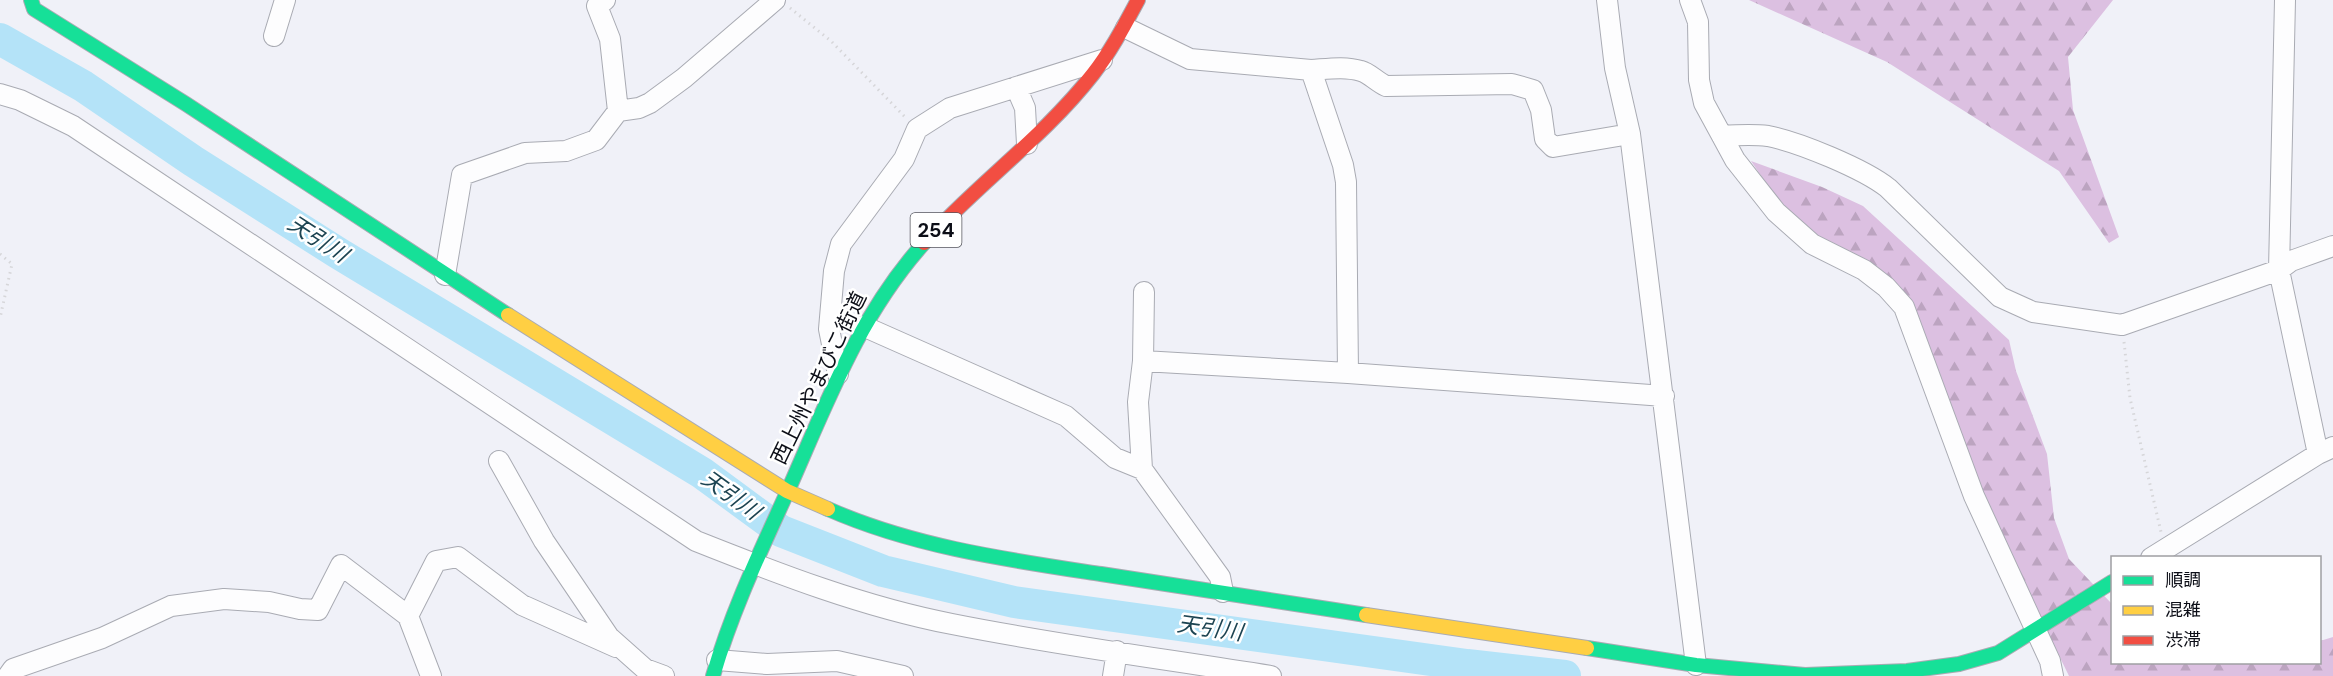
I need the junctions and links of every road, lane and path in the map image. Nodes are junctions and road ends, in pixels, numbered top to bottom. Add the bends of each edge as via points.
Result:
1 (32, 0) edge
2 (285, 0) edge
3 (775, 0) edge
4 (1138, 0) edge
5 (1607, 0) edge
6 (1690, 0) edge
7 (2285, 0) edge
8 (597, 2) edge
9 (1126, 28) junction
10 (274, 36) dead end
11 (1106, 59) junction
12 (1311, 70) junction
13 (1017, 87) junction
14 (0, 94) edge
15 (618, 111) junction
16 (917, 129) junction
17 (1630, 134) junction
18 (1722, 136) junction
19 (1027, 144) junction
20 (2333, 246) edge
21 (0, 254) edge
22 (2279, 270) junction
23 (445, 274) junction
24 (1144, 292) dead end
25 (0, 318) edge
26 (2122, 324) junction
27 (863, 326) junction
28 (1143, 361) junction
29 (1348, 373) junction
30 (838, 377) junction
31 (1664, 396) junction
32 (2326, 450) edge
33 (499, 461) dead end
34 (1142, 469) junction
35 (786, 494) junction
36 (2158, 553) edge
37 (757, 559) junction
38 (2111, 583) edge
39 (1223, 592) junction
40 (408, 616) junction
41 (2036, 632) junction
42 (623, 650) junction
43 (1117, 651) junction
44 (1696, 665) junction
45 (715, 668) edge
46 (2051, 669) edge
47 (8, 676) edge
48 (431, 676) edge
49 (664, 676) edge
50 (903, 676) edge
51 (1113, 676) edge
52 (1271, 676) edge

1 - 23 main road via 34,9
2 - 10 street
3 - 15 street via 650,103
3 - 16 path via 831,41
4 - 9 main road, 西上州やまびこ街道 / 254
5 - 17 street via 1615,68
6 - 18 street via 1698,22 1699,80 1704,103
7 - 22 street
8 - 15 street via 610,39
9 - 11 main road, 西上州やまびこ街道 / 254
9 - 12 street via 1190,59
11 - 13 street
11 - 19 main road, 西上州やまびこ街道 / 254
12 - 17 street via 1363,71 1386,86 1512,84 1533,90 1541,110 1545,139 1554,147
12 - 29 street via 1346,182
13 - 16 street via 950,108
13 - 19 street via 1025,108
14 - 37 street via 73,126 696,541
15 - 23 street via 596,140 566,151 525,153 462,175
16 - 30 street via 903,159 841,244 834,271 829,329
17 - 31 street
18 - 26 street via 1769,136 1872,176 2000,297 2033,312
18 - 41 street via 1735,160 1776,212 1812,244 1864,270 1887,287 1904,307 1974,496
19 - 27 main road, 西上州やまびこ街道 / 254 via 906,263
20 - 22 street via 2290,261
21 - 25 path via 12,264
22 - 26 street
22 - 32 street
23 - 35 main road
24 - 28 street
26 - 36 path via 2130,398
27 - 30 main road, 西上州やまびこ街道 / 254
27 - 34 street via 1066,416 1115,458
28 - 29 street
28 - 34 street via 1138,402
29 - 31 street
30 - 35 main road, 西上州やまびこ街道 / 254
31 - 44 street
32 - 36 street
33 - 42 street via 544,541 609,637
34 - 39 street via 1220,577
35 - 37 main road, 西上州やまびこ街道 / 254
35 - 39 main road via 938,546
37 - 43 street via 860,600 951,624
37 - 45 main road, 西上州やまびこ街道 / 254
38 - 41 main road
39 - 44 main road
40 - 42 street via 436,561 459,557 522,605
40 - 47 street via 341,565 318,610 224,598 171,606 102,638 13,669
40 - 48 street
41 - 44 main road via 1998,653 1959,664 1906,671 1805,675
41 - 46 street
42 - 49 street via 645,669
43 - 51 street
43 - 52 street
45 - 50 street via 837,661

